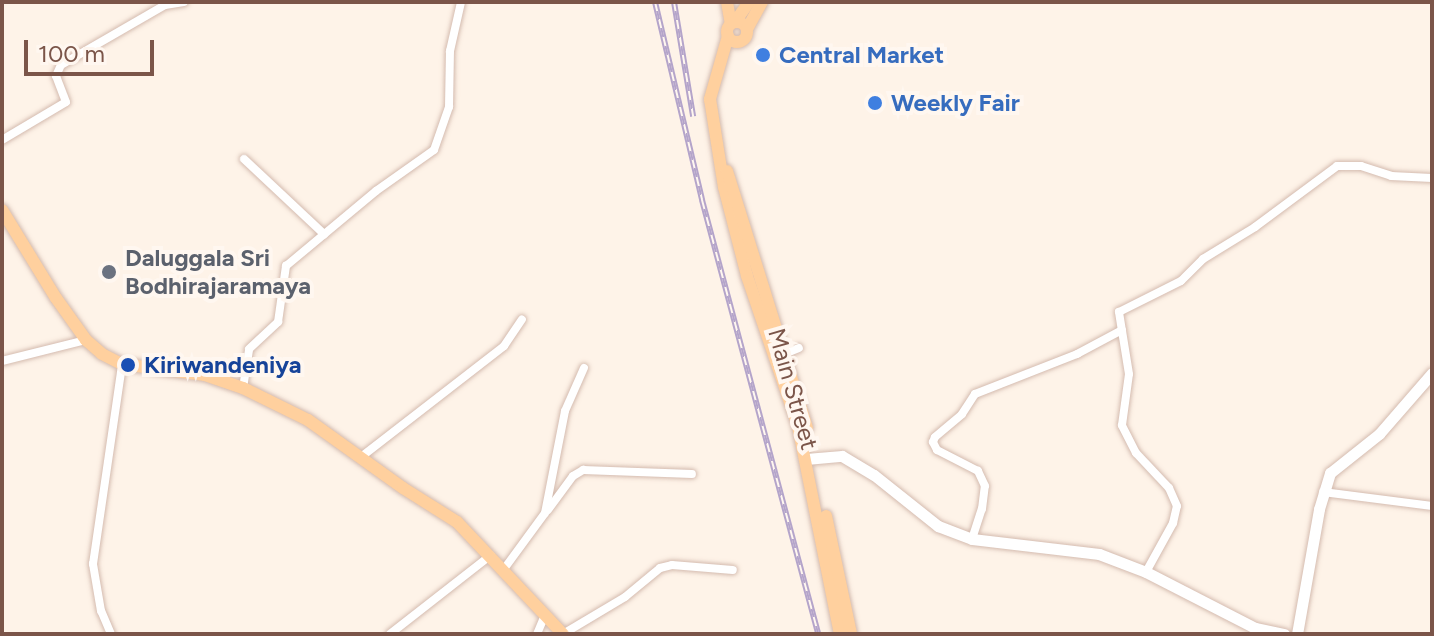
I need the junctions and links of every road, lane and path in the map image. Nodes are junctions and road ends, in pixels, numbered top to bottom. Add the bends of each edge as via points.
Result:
1 (184, 2) edge
2 (461, 2) edge
3 (727, 2) edge
4 (749, 2) edge
5 (762, 2) edge
6 (736, 31) junction
7 (2, 140) edge
8 (719, 149) junction
9 (244, 159) dead end
10 (1432, 178) edge
11 (2, 210) edge
12 (324, 234) junction
13 (522, 319) dead end
14 (1122, 330) junction
15 (86, 340) junction
16 (799, 348) dead end
17 (784, 354) junction
18 (2, 361) edge
19 (122, 364) junction
20 (584, 368) dead end
21 (1432, 373) edge
22 (243, 388) junction
23 (361, 457) junction
24 (809, 458) junction
25 (692, 474) dead end
26 (1323, 492) junction
27 (1432, 506) edge
28 (545, 513) junction
29 (972, 539) junction
30 (491, 554) junction
31 (504, 569) junction
32 (733, 570) dead end
33 (1146, 572) junction
34 (545, 615) junction
35 (111, 634) edge
36 (390, 634) edge
37 (537, 634) edge
38 (563, 634) edge
39 (840, 634) edge
40 (851, 634) edge
41 (1284, 634) edge
42 (1297, 634) edge

1 - 7 street via 165,5 61,65 56,76 66,102
2 - 12 street via 450,51 449,107 434,150
3 - 6 main road
4 - 6 main road, Main Street
5 - 6 main road, Main Street
6 - 8 main road, Main Street via 710,99
8 - 17 main road, Main Street
8 - 24 main road, Main Street via 747,276
9 - 12 street
10 - 14 street via 1337,166 1203,259 1181,281 1119,312
11 - 15 main road
12 - 22 street via 286,266 278,322 249,349
13 - 23 street via 504,346
14 - 29 street via 1077,354 975,394 962,414 935,437 937,450 978,471 985,486
14 - 33 street via 1129,374 1122,425 1136,453 1169,488 1177,506
15 - 18 street
15 - 19 main road
16 - 17 street
17 - 24 main road, Main Street
19 - 22 main road via 205,375
19 - 35 street via 93,564
20 - 28 street via 565,411
21 - 26 street via 1379,434 1335,466
22 - 23 main road via 308,420
23 - 30 main road via 457,522
24 - 29 street via 842,456 938,526
24 - 39 main road, Main Street
24 - 40 main road, Main Street
25 - 28 street via 583,470
26 - 27 street
26 - 42 street
28 - 31 street
29 - 33 street via 1099,554
30 - 31 main road
30 - 36 street
31 - 34 main road
32 - 38 street via 660,568 625,597
33 - 41 street via 1255,628
34 - 37 street
34 - 38 main road

